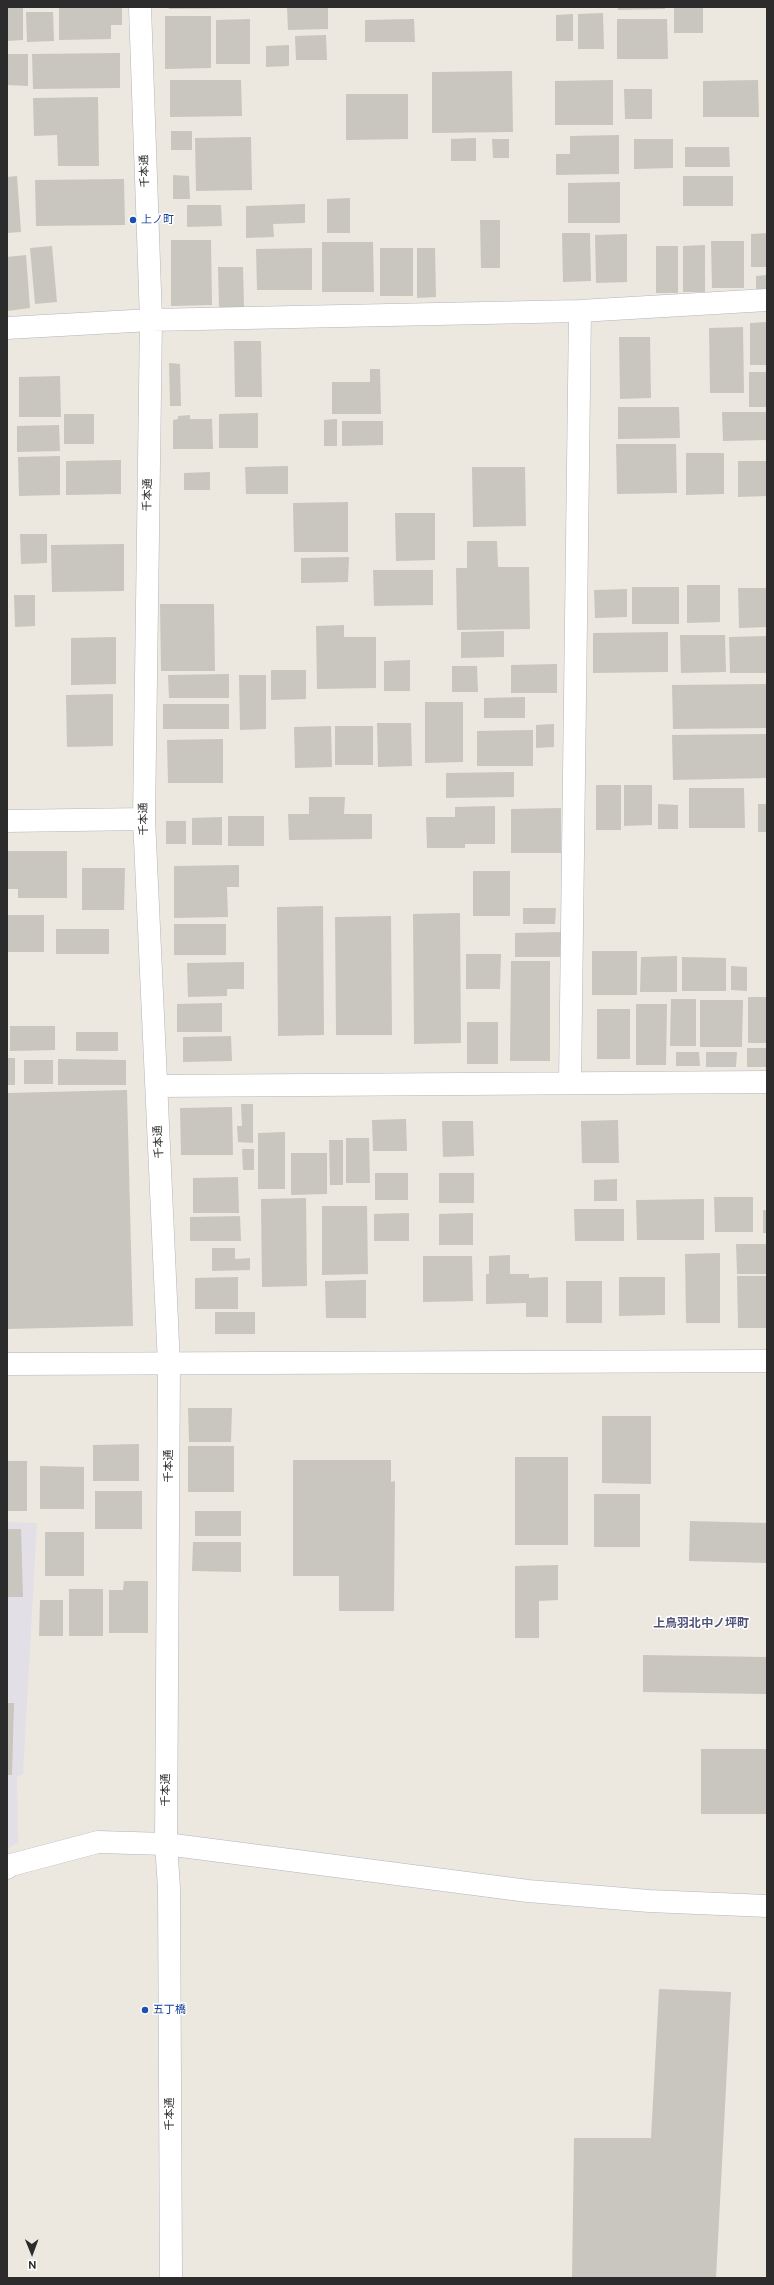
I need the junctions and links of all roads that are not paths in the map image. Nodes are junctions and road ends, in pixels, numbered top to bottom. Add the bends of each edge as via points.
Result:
1 (140, 7) edge
2 (767, 300) edge
3 (580, 311) junction
4 (150, 320) junction
5 (7, 328) edge
6 (144, 819) junction
7 (7, 821) edge
8 (767, 1082) edge
9 (570, 1083) junction
10 (157, 1086) junction
11 (767, 1361) edge
12 (7, 1364) edge
13 (169, 1365) junction
14 (166, 1844) junction
15 (7, 1868) edge
16 (767, 1906) edge
17 (171, 2278) edge

1 - 4 street, 千本通
2 - 3 street
3 - 4 street
3 - 9 street
4 - 5 street
4 - 6 street, 千本通
6 - 7 street
6 - 10 street, 千本通
8 - 9 street
9 - 10 street
10 - 13 street, 千本通
11 - 13 street
12 - 13 street
13 - 14 street, 千本通
14 - 15 street via 98,1842
14 - 16 street via 528,1891 649,1901
14 - 17 street, 千本通 via 169,1888

